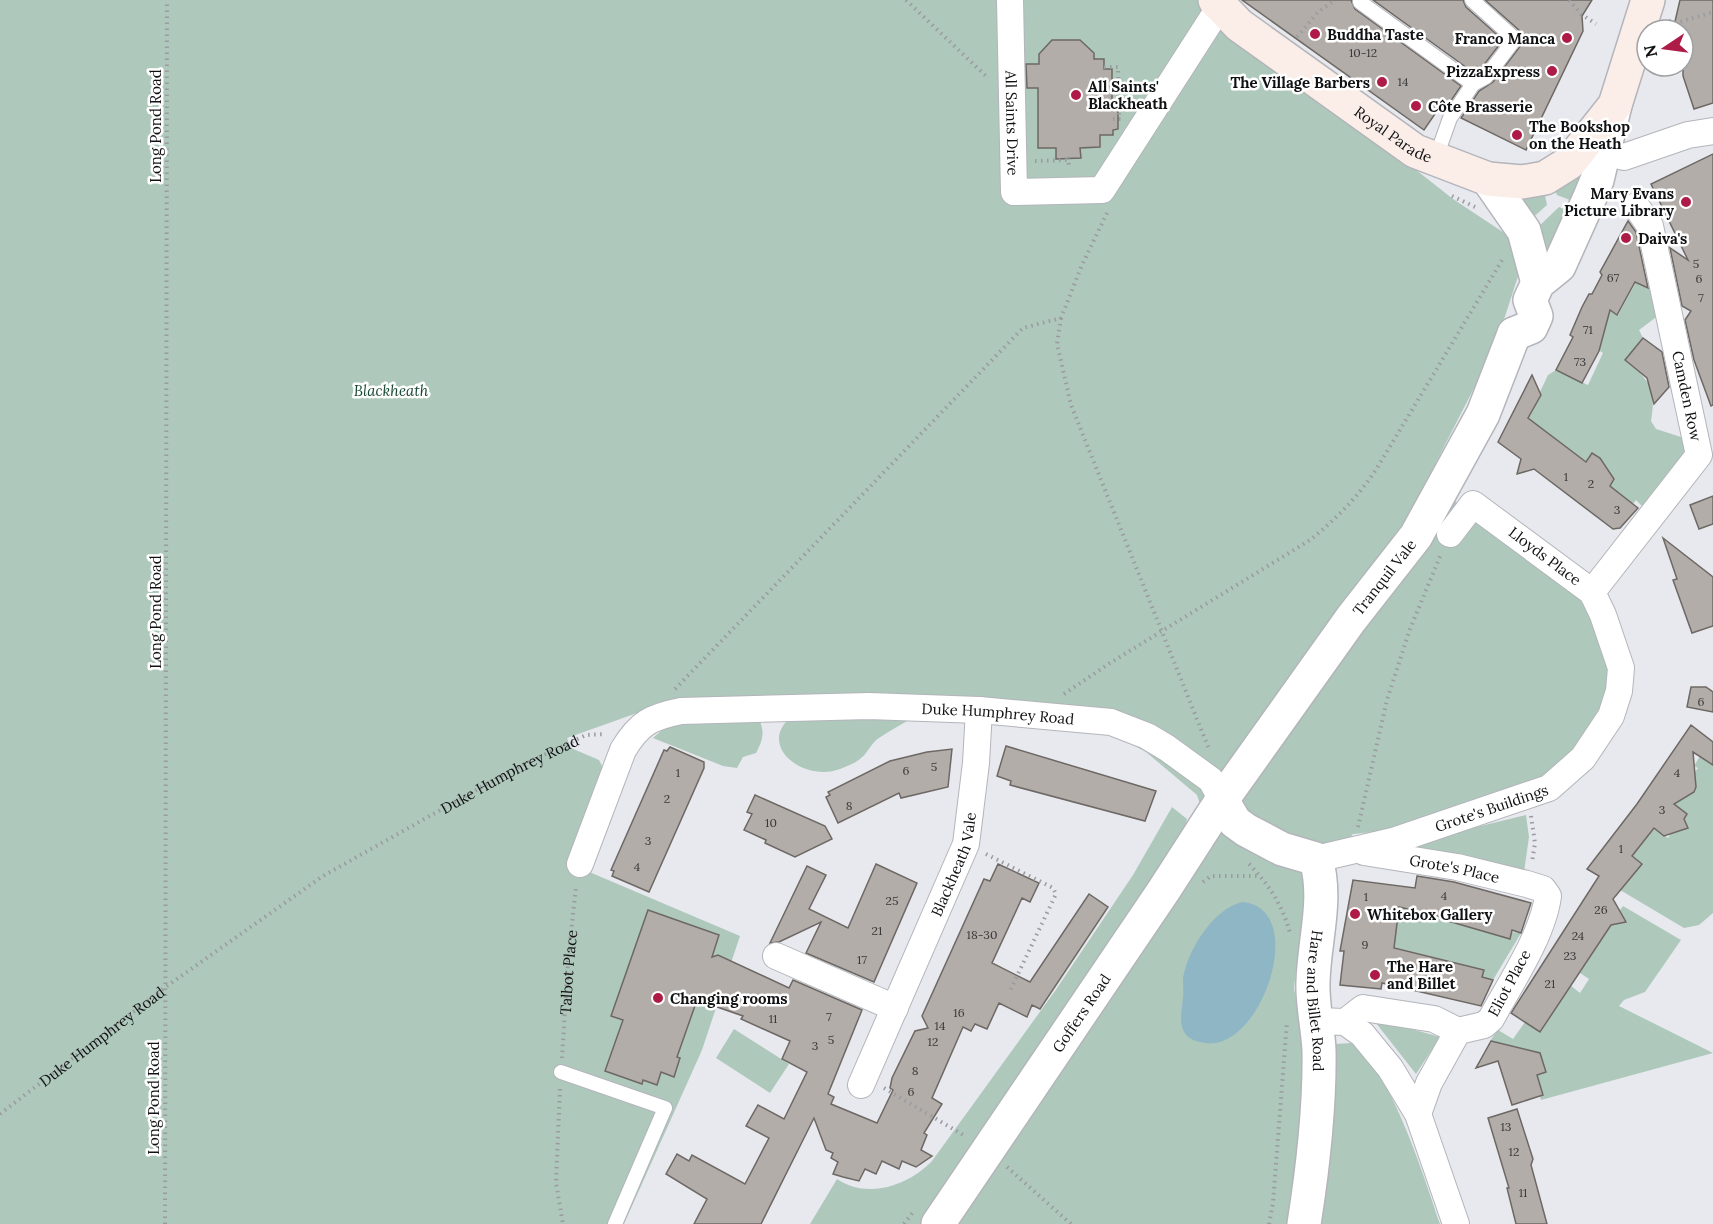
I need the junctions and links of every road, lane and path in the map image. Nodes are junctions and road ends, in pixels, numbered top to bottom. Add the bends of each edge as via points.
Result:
1 (167, 0) edge
2 (906, 0) edge
3 (1010, 0) edge
4 (1335, 0) edge
5 (1472, 0) edge
6 (1569, 0) edge
7 (1220, 2) edge
8 (1360, 2) dead end
9 (1658, 10) edge
10 (1713, 12) edge
11 (1596, 24) dead end
12 (1293, 45) dead end
13 (1104, 67) dead end
14 (993, 82) dead end
15 (1473, 84) junction
16 (1119, 119) dead end
17 (1127, 121) dead end
18 (1125, 127) dead end
19 (1713, 131) edge
20 (1594, 148) junction
21 (1068, 160) dead end
22 (1435, 160) junction
23 (1027, 161) dead end
24 (1488, 179) junction
25 (1111, 206) dead end
26 (1636, 206) dead end
27 (1506, 254) dead end
28 (1534, 292) junction
29 (1061, 318) junction
30 (1450, 534) joint
31 (1592, 592) junction
32 (1160, 632) junction
33 (1619, 691) joint
34 (1062, 696) dead end
35 (979, 710) junction
36 (656, 716) junction
37 (634, 732) junction
38 (1212, 756) dead end
39 (1528, 798) junction
40 (1222, 800) junction
41 (1355, 842) junction
42 (965, 848) junction
43 (1316, 859) junction
44 (1245, 860) dead end
45 (580, 864) joint
46 (1530, 873) dead end
47 (1548, 896) joint
48 (1291, 938) dead end
49 (776, 956) dead end
50 (167, 986) junction
51 (1009, 993) dead end
52 (895, 1008) junction
53 (1316, 1019) junction
54 (1458, 1031) junction
55 (561, 1072) junction
56 (863, 1081) joint
57 (0, 1114) edge
58 (1418, 1114) junction
59 (954, 1130) dead end
60 (1003, 1164) dead end
61 (165, 1224) edge
62 (563, 1224) edge
63 (615, 1224) edge
64 (938, 1224) edge
65 (1071, 1224) edge
66 (1269, 1224) edge
67 (1304, 1224) edge
68 (1456, 1224) edge

1 - 50 path, Long Pond Road
2 - 14 path
3 - 7 street, All Saints Drive via 1014,192 1102,190
4 - 12 path via 1317,12
5 - 15 lane via 1515,39 1486,77
6 - 11 path
7 - 22 main road, Royal Parade via 1239,25 1408,146
8 - 15 lane
9 - 10 path via 1676,23
9 - 20 main road
13 - 16 path via 1118,67
15 - 22 lane via 1450,118
17 - 18 path
19 - 20 street via 1688,135 1624,157
20 - 24 main road via 1545,178 1522,182
20 - 28 street via 1597,180 1558,266
21 - 23 path
22 - 24 main road, Royal Parade
24 - 28 street via 1524,231 1532,250
25 - 29 path
26 - 31 street, Camden Row via 1650,226 1699,455
27 - 32 path via 1362,490 1310,540
28 - 40 street, Tranquil Vale via 1512,308 1508,318 1514,334 1483,414 1416,536
29 - 32 path via 1057,345 1071,405
29 - 36 path via 1023,328 666,697
30 - 31 street, Lloyds Place via 1473,504
30 - 41 path via 1400,658
31 - 33 street, Lloyds Place via 1621,668
32 - 34 path
32 - 38 path
33 - 39 street, Grote's Buildings via 1611,716 1582,758 1549,788
35 - 36 street, Duke Humphrey Road via 869,706 681,711
35 - 40 street, Duke Humphrey Road via 1087,718 1129,728 1167,748 1211,780
35 - 42 street, Blackheath Vale
36 - 37 street, Duke Humphrey Road
37 - 45 street via 623,750
37 - 50 path, Duke Humphrey Road via 586,735 474,790 323,876
39 - 41 street, Grote's Buildings via 1393,841
39 - 46 path via 1535,843
40 - 43 street via 1235,822 1246,830 1282,849
40 - 64 street, Goffers Road
41 - 43 street, Grote's Buildings
41 - 47 street, Grote's Place via 1527,884 1543,889
42 - 51 path via 1053,888 1056,894
42 - 52 street, Blackheath Vale
43 - 53 street, Hare and Billet Road via 1322,895 1313,984
44 - 48 path via 1270,888 1283,911
45 - 55 path, Talbot Place via 568,962
47 - 54 street, Eliot Place via 1534,936 1491,1019 1484,1026
49 - 52 street
50 - 57 path, Duke Humphrey Road
50 - 61 path, Long Pond Road
52 - 56 street, Blackheath Vale
53 - 54 street via 1363,1008 1434,1019
53 - 58 street via 1362,1034
53 - 66 path
53 - 67 street, Hare and Billet Road via 1319,1066 1315,1145
54 - 58 street via 1429,1083
55 - 62 path, Talbot Place via 556,1162
55 - 63 lane via 665,1108
56 - 59 path
58 - 68 street
60 - 65 path

